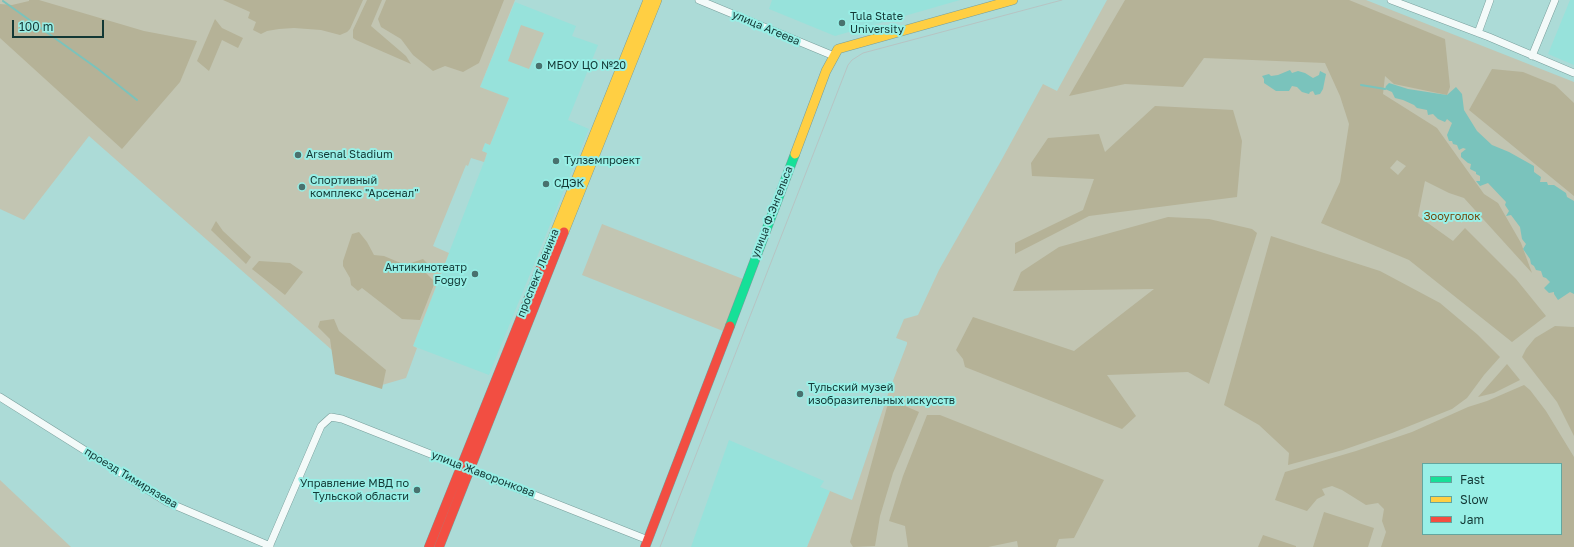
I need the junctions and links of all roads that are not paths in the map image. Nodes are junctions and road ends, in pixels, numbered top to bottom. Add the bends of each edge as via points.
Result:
1 (648, 0) edge
2 (657, 0) edge
3 (699, 0) edge
4 (1013, 0) edge
5 (1391, 0) edge
6 (1490, 0) edge
7 (1555, 0) edge
8 (1478, 33) junction
9 (834, 56) junction
10 (1532, 56) junction
11 (1574, 73) edge
12 (0, 397) edge
13 (466, 467) junction
14 (646, 543) edge
15 (270, 547) edge
16 (429, 547) edge
17 (439, 547) edge

1 - 13 main road, проспект Ленина
2 - 13 main road, проспект Ленина
3 - 9 street, улица Агеева
4 - 9 main road, улица Ф.Энгельса via 845,46 838,49
5 - 8 street
6 - 8 street
7 - 10 street
8 - 10 street
9 - 14 main road, улица Ф.Энгельса via 793,156
10 - 11 street
12 - 15 street, проезд Тимирязева via 166,502
13 - 14 street, улица Жаворонкова
13 - 15 street, улица Жаворонкова via 337,417 331,417 321,426
13 - 16 main road, проспект Ленина
13 - 17 main road, проспект Ленина

